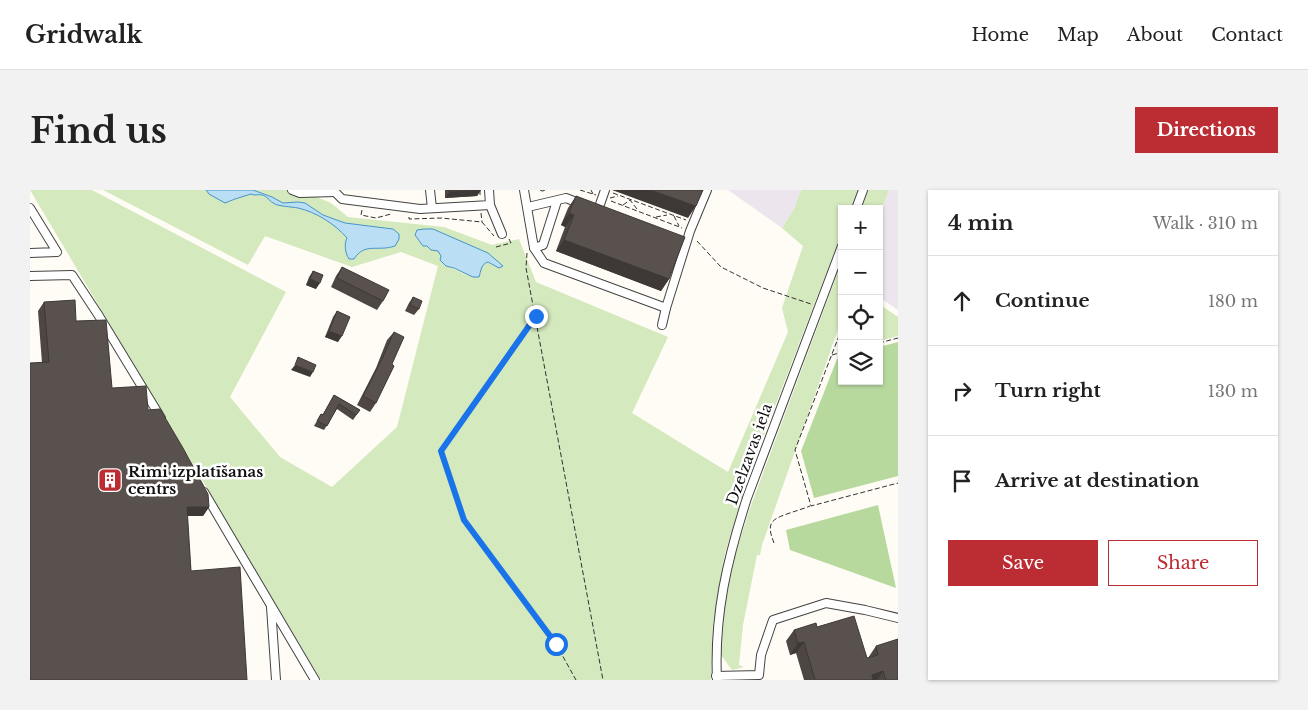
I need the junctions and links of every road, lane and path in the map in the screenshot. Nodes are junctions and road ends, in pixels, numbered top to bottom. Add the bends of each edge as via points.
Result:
1 (292, 190) edge
2 (430, 190) edge
3 (488, 190) edge
4 (524, 190) edge
5 (541, 190) edge
6 (547, 190) edge
7 (580, 190) edge
8 (584, 190) edge
9 (591, 190) edge
10 (707, 190) edge
11 (863, 190) edge
12 (334, 191) edge
13 (604, 194) edge
14 (594, 195) junction
15 (564, 196) edge
16 (621, 196) junction
17 (630, 200) junction
18 (362, 201) junction
19 (490, 205) junction
20 (622, 205) junction
21 (857, 205) edge
22 (528, 207) junction
23 (30, 208) edge
24 (432, 208) junction
25 (598, 210) junction
26 (638, 211) junction
27 (408, 212) dead end
28 (394, 213) dead end
29 (607, 213) edge
30 (669, 214) junction
31 (673, 216) junction
32 (656, 218) junction
33 (688, 221) dead end
34 (679, 226) junction
35 (690, 232) junction
36 (505, 237) joint
37 (498, 242) dead end
38 (496, 247) dead end
39 (534, 248) junction
40 (840, 250) edge
41 (30, 253) edge
42 (30, 276) edge
43 (819, 307) junction
44 (666, 308) junction
45 (536, 316) junction
46 (662, 325) dead end
47 (898, 338) edge
48 (838, 339) edge
49 (883, 342) edge
50 (838, 353) edge
51 (832, 355) junction
52 (165, 425) edge
53 (898, 483) edge
54 (200, 484) edge
55 (811, 506) junction
56 (774, 543) dead end
57 (271, 603) junction
58 (898, 618) edge
59 (716, 678) edge
60 (759, 678) edge
61 (276, 680) edge
62 (316, 680) edge
63 (576, 680) edge
64 (603, 680) edge

1 - 12 street via 300,193
2 - 24 street
3 - 19 street
4 - 22 street
5 - 6 path
7 - 8 path
8 - 14 path
9 - 14 path
10 - 35 street
11 - 21 street
12 - 18 street via 342,199
13 - 14 path
13 - 16 path
13 - 25 street
15 - 22 street
15 - 25 street
15 - 39 street via 543,245
16 - 17 path
16 - 20 path via 607,200
17 - 20 path
17 - 26 path
17 - 30 path
18 - 24 street
18 - 28 path via 361,215 376,218
19 - 24 street
19 - 36 street
20 - 26 path
22 - 39 street
23 - 41 street via 57,252
25 - 29 street
26 - 32 path
27 - 37 path via 409,219 482,222
30 - 31 path
30 - 32 path
31 - 33 path
31 - 34 path
32 - 34 path
34 - 35 path
35 - 43 path via 721,266 763,288
35 - 44 street via 684,242
36 - 38 path via 511,243
39 - 44 street via 544,263
39 - 45 path via 528,252 526,268
40 - 43 street, Dzelzavas iela
42 - 52 street via 72,274
43 - 59 street, Dzelzavas iela via 735,534 719,614
44 - 46 street
45 - 63 path via 441,451 464,520 556,644
45 - 64 path
47 - 49 path
48 - 51 path
50 - 51 path
51 - 55 path via 794,450
53 - 55 path
54 - 57 street
55 - 56 path via 776,517 770,526
57 - 61 street
57 - 62 street
58 - 60 street via 826,603 773,620 761,655
59 - 60 street

